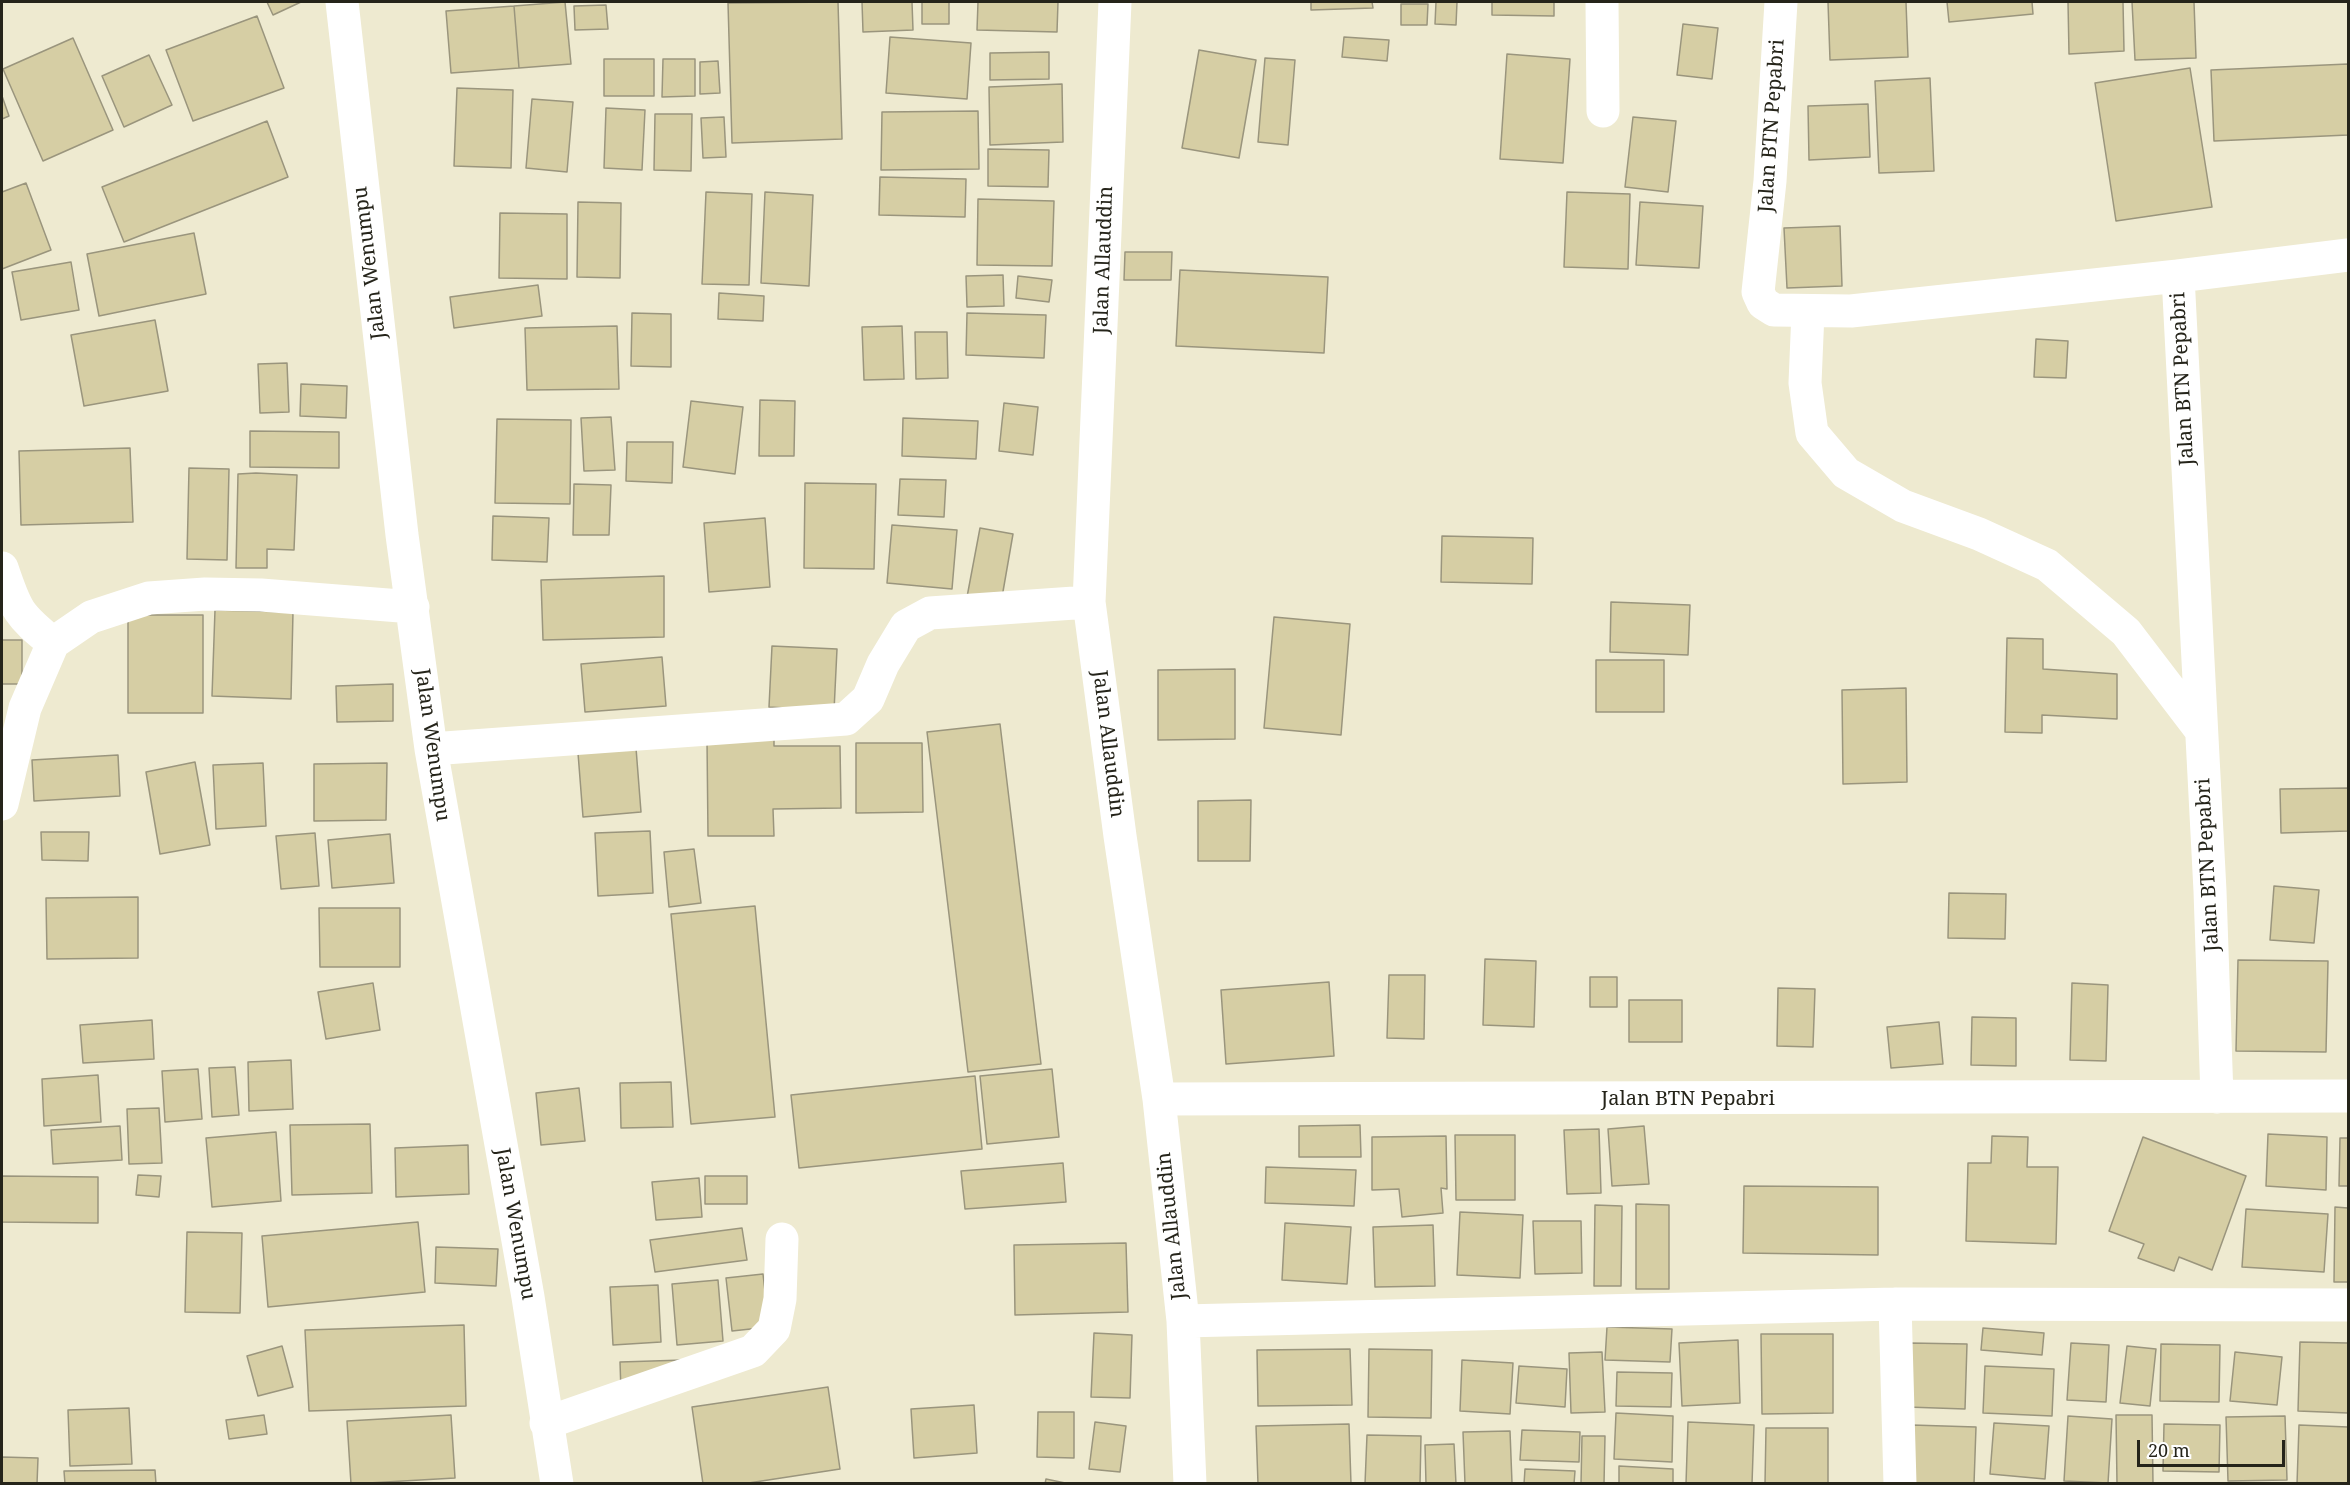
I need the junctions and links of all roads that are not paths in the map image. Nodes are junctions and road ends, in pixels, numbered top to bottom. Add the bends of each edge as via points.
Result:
1 (342, 2) edge
2 (1115, 2) edge
3 (1602, 2) edge
4 (1781, 2) edge
5 (1603, 111) dead end
6 (2349, 255) edge
7 (2178, 276) junction
8 (1808, 312) junction
9 (2, 568) edge
10 (1089, 602) junction
11 (413, 607) junction
12 (53, 643) junction
13 (13, 710) edge
14 (2200, 729) junction
15 (431, 749) junction
16 (2, 804) edge
17 (2349, 1096) edge
18 (2217, 1097) junction
19 (1159, 1099) junction
20 (782, 1239) dead end
21 (1895, 1304) junction
22 (2349, 1305) edge
23 (1182, 1321) junction
24 (546, 1423) junction
25 (557, 1484) edge
26 (1190, 1484) edge
27 (1900, 1484) edge

1 - 11 street, Jalan Wenumpu
2 - 10 street, Jalan Allauddin
3 - 5 street
4 - 8 street, Jalan BTN Pepabri via 1770,181 1758,292 1763,303 1774,310
6 - 7 street
7 - 8 street, Jalan BTN Pepabri via 1851,311
7 - 14 street, Jalan BTN Pepabri
8 - 14 street via 1804,383 1812,434 1846,473 1903,506 1979,534 2047,566 2126,632
9 - 12 street via 15,607
10 - 15 street via 930,613 906,626 868,699 846,718
10 - 19 street, Jalan Allauddin
11 - 12 street via 261,595 149,598 91,617
11 - 15 street, Jalan Wenumpu
12 - 13 street
13 - 16 street
14 - 18 street, Jalan BTN Pepabri
15 - 24 street, Jalan Wenumpu via 528,1297
17 - 18 street, Jalan BTN Pepabri
18 - 19 street, Jalan BTN Pepabri
19 - 23 street, Jalan Allauddin
20 - 24 street via 780,1299 774,1329 753,1351
21 - 22 street
21 - 23 street
21 - 27 street
23 - 26 street, Jalan Allauddin
24 - 25 street, Jalan Wenumpu

